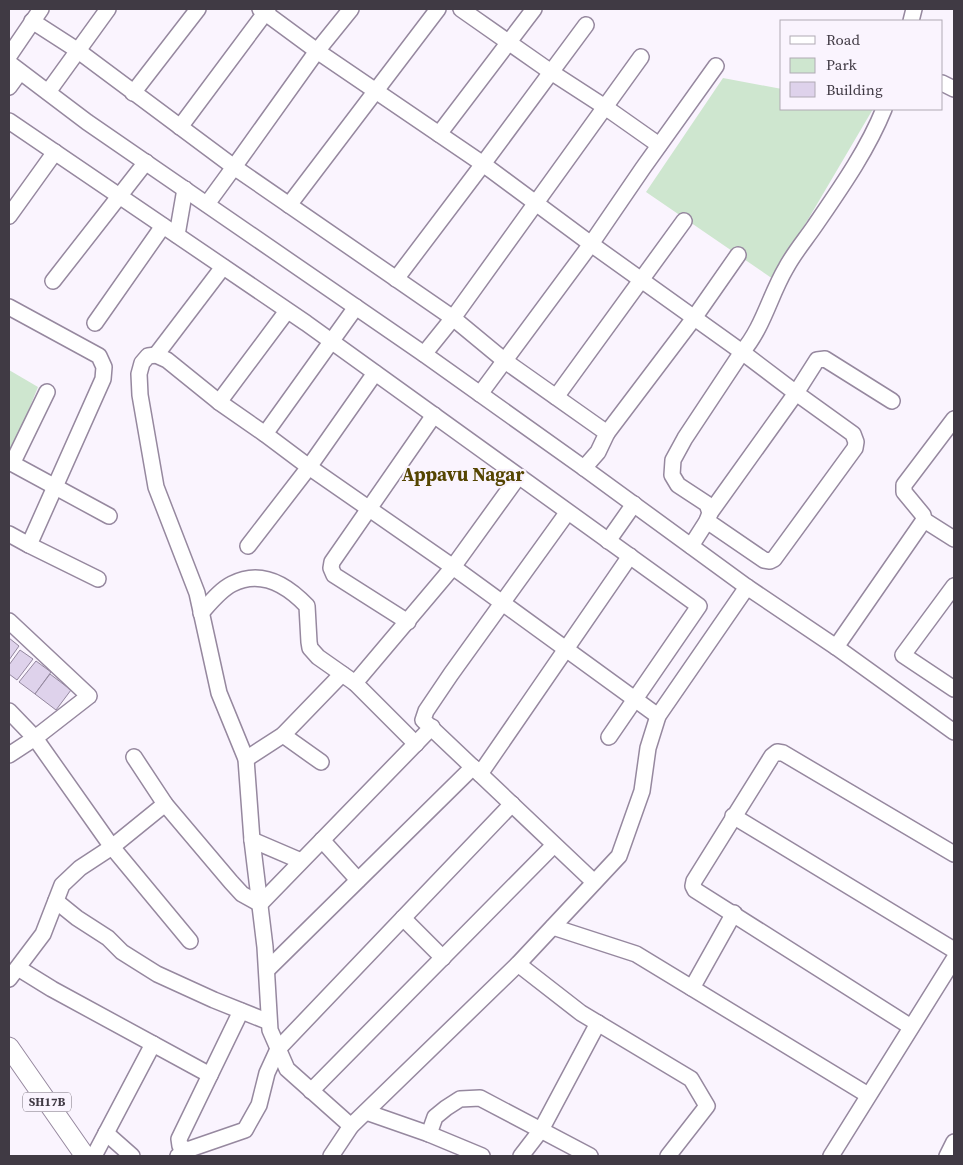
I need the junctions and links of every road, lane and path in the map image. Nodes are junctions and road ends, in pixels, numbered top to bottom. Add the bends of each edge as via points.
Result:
1 (108, 9) edge
2 (198, 9) edge
3 (351, 9) edge
4 (438, 9) edge
5 (461, 9) edge
6 (534, 9) edge
7 (265, 10) edge
8 (36, 15) edge
9 (586, 25) dead end
10 (508, 42) junction
11 (77, 50) junction
12 (317, 51) junction
13 (9, 56) edge
14 (641, 58) dead end
15 (716, 66) dead end
16 (14, 68) edge
17 (550, 72) junction
18 (9, 87) edge
19 (377, 91) junction
20 (48, 92) junction
21 (133, 92) junction
22 (605, 107) junction
23 (884, 110) edge
24 (9, 121) edge
25 (180, 127) junction
26 (439, 134) junction
27 (659, 145) junction
28 (54, 152) junction
29 (146, 162) junction
30 (483, 164) junction
31 (234, 167) junction
32 (185, 189) junction
33 (120, 197) junction
34 (535, 203) junction
35 (207, 204) junction
36 (289, 205) junction
37 (9, 216) edge
38 (684, 221) dead end
39 (163, 226) junction
40 (177, 235) junction
41 (591, 244) junction
42 (738, 255) dead end
43 (223, 267) junction
44 (396, 279) junction
45 (642, 280) junction
46 (53, 281) dead end
47 (356, 307) junction
48 (9, 308) edge
49 (288, 311) junction
50 (453, 318) junction
51 (694, 318) junction
52 (95, 323) dead end
53 (331, 341) junction
54 (742, 352) junction
55 (424, 354) junction
56 (156, 355) junction
57 (505, 361) junction
58 (375, 373) junction
59 (47, 392) dead end
60 (796, 393) junction
61 (480, 394) junction
62 (556, 397) junction
63 (892, 401) dead end
64 (219, 402) junction
65 (434, 416) junction
66 (954, 419) edge
67 (607, 433) junction
68 (265, 434) junction
69 (309, 468) junction
70 (584, 468) junction
71 (518, 477) junction
72 (56, 486) junction
73 (634, 504) junction
74 (370, 510) junction
75 (567, 513) junction
76 (109, 516) dead end
77 (709, 517) junction
78 (924, 520) junction
79 (9, 534) edge
80 (954, 539) edge
81 (608, 541) junction
82 (29, 545) junction
83 (248, 546) dead end
84 (691, 546) junction
85 (630, 556) junction
86 (453, 567) junction
87 (98, 579) dead end
88 (954, 586) edge
89 (747, 587) junction
90 (502, 603) junction
91 (201, 613) junction
92 (9, 621) edge
93 (408, 622) junction
94 (836, 646) junction
95 (566, 649) junction
96 (342, 674) junction
97 (355, 683) junction
98 (954, 689) edge
99 (635, 698) junction
100 (9, 711) edge
101 (658, 716) junction
102 (432, 728) junction
103 (954, 732) edge
104 (283, 735) junction
105 (609, 737) dead end
106 (35, 738) junction
107 (416, 744) junction
108 (9, 755) edge
109 (134, 757) dead end
110 (246, 759) junction
111 (322, 762) dead end
112 (477, 770) junction
113 (165, 804) junction
114 (512, 804) junction
115 (733, 816) junction
116 (252, 840) junction
117 (322, 840) junction
118 (554, 845) junction
119 (112, 847) junction
120 (954, 854) edge
121 (301, 861) junction
122 (358, 880) junction
123 (594, 882) junction
124 (56, 901) junction
125 (260, 904) junction
126 (734, 913) junction
127 (403, 918) junction
128 (553, 927) junction
129 (190, 941) dead end
130 (954, 950) edge
131 (443, 958) junction
132 (954, 959) edge
133 (518, 964) junction
134 (267, 970) junction
135 (13, 973) edge
136 (692, 988) junction
137 (241, 1011) junction
138 (269, 1022) junction
139 (598, 1023) junction
140 (911, 1027) junction
141 (153, 1044) junction
142 (9, 1047) edge
143 (278, 1050) junction
144 (210, 1075) junction
145 (311, 1091) junction
146 (868, 1095) junction
147 (366, 1112) junction
148 (351, 1126) junction
149 (541, 1130) junction
150 (106, 1133) junction
151 (429, 1134) junction
152 (954, 1142) edge
153 (191, 1152) edge
154 (85, 1156) edge
155 (94, 1156) edge
156 (132, 1156) edge
157 (331, 1156) edge
158 (482, 1156) edge
159 (520, 1156) edge
160 (590, 1156) edge
161 (668, 1156) edge
162 (831, 1156) edge
163 (947, 1156) edge

1 - 11 street
2 - 21 street
3 - 12 street
4 - 19 street
5 - 10 street
6 - 10 street
7 - 12 street
7 - 25 street
8 - 11 street
8 - 13 street
9 - 17 street
10 - 17 street
10 - 26 street
11 - 20 street
11 - 21 street
12 - 19 street
12 - 31 street
14 - 22 street
15 - 27 street
16 - 18 street
16 - 20 street
17 - 22 street
17 - 30 street
19 - 26 street
19 - 36 street
20 - 29 street
21 - 25 street
22 - 27 street
22 - 34 street
23 - 54 street via 869,142 787,266 752,341
24 - 28 street
25 - 31 street
26 - 30 street
27 - 41 street
28 - 33 street
28 - 37 street
29 - 32 street
29 - 33 street
30 - 34 street
30 - 44 street
31 - 35 street
31 - 36 street
32 - 35 street
32 - 40 street
33 - 39 street
33 - 46 street
34 - 41 street
34 - 50 street
35 - 47 street
36 - 44 street
38 - 45 street
39 - 40 street
39 - 52 street
40 - 43 street
41 - 45 street
41 - 57 street
42 - 51 street
43 - 49 street
43 - 56 street
44 - 50 street
45 - 51 street
45 - 62 street
47 - 53 street
47 - 55 street
48 - 72 street via 99,356 104,367 103,379
49 - 53 street
49 - 64 street
50 - 55 street
50 - 57 street
51 - 54 street
51 - 67 street
53 - 58 street
53 - 68 street
54 - 60 street
54 - 77 street via 673,460 672,475 678,485 707,504
55 - 61 street
56 - 64 street via 167,360
56 - 91 street via 148,356 139,374 156,487 197,593
57 - 61 street
57 - 62 street
58 - 65 street
58 - 69 street
59 - 72 street via 13,462
60 - 63 street via 821,358
60 - 77 street
60 - 77 street via 853,434 855,448 770,561 764,560
61 - 70 street
62 - 67 street
64 - 68 street
65 - 71 street
65 - 74 street
66 - 78 street via 904,486 904,492 924,515
67 - 70 street via 598,452
68 - 69 street
69 - 74 street
69 - 83 street
70 - 73 street
71 - 75 street
71 - 86 street
72 - 76 street
72 - 82 street
73 - 81 street
73 - 84 street
74 - 86 street
74 - 93 street via 332,562 331,568 334,574
75 - 81 street
75 - 90 street
77 - 84 street
78 - 80 street
78 - 94 street
79 - 82 street
81 - 85 street
82 - 87 street
84 - 89 street
85 - 95 street
85 - 99 street via 699,606
86 - 90 street
86 - 93 street
88 - 98 street via 903,655
89 - 94 street
89 - 101 street
90 - 95 street
90 - 102 street via 426,711 423,720
91 - 96 street via 230,584 249,577 285,587 307,606 310,648
91 - 110 street via 220,693
92 - 106 street via 89,696
93 - 97 street
94 - 103 street
95 - 99 street
95 - 112 street
96 - 97 street
96 - 104 street
97 - 107 street
99 - 101 street
99 - 105 street
100 - 106 street
101 - 123 street via 648,748 642,791 619,856
102 - 107 street
102 - 112 street
104 - 110 street
104 - 111 street
106 - 108 street
106 - 119 street
107 - 117 street
109 - 113 street
110 - 116 street
112 - 114 street
112 - 122 street
113 - 119 street
113 - 125 street via 242,894
114 - 118 street
114 - 127 street
115 - 120 street via 772,756 777,752 783,753
115 - 126 street via 693,886
115 - 130 street
116 - 121 street
116 - 125 street
117 - 121 street
117 - 122 street
118 - 123 street
118 - 131 street
119 - 124 street via 80,868 62,885
119 - 129 street
121 - 125 street
122 - 134 street
123 - 128 street
124 - 135 street via 43,934
124 - 137 street via 108,938 122,952 157,974
125 - 134 street
126 - 136 street
126 - 140 street
127 - 131 street
127 - 143 street
128 - 133 street
128 - 136 street via 636,954
131 - 145 street
132 - 140 street
133 - 139 street
133 - 147 street
134 - 138 street
135 - 141 street via 52,989
136 - 146 street
137 - 138 street
137 - 144 street
138 - 143 street
139 - 149 street
139 - 161 street via 691,1079 706,1106
140 - 146 street
141 - 144 street
141 - 150 street
142 - 154 main road, SH17B
143 - 145 street via 286,1069
143 - 153 street via 267,1073 259,1105 245,1130
144 - 153 street via 179,1139 180,1146
145 - 148 street
146 - 162 street
147 - 148 street
147 - 151 street
148 - 157 street
149 - 151 street via 480,1098 460,1099 446,1108 435,1117
149 - 159 street
149 - 160 street
150 - 155 street
150 - 156 street
151 - 158 street
152 - 163 street

